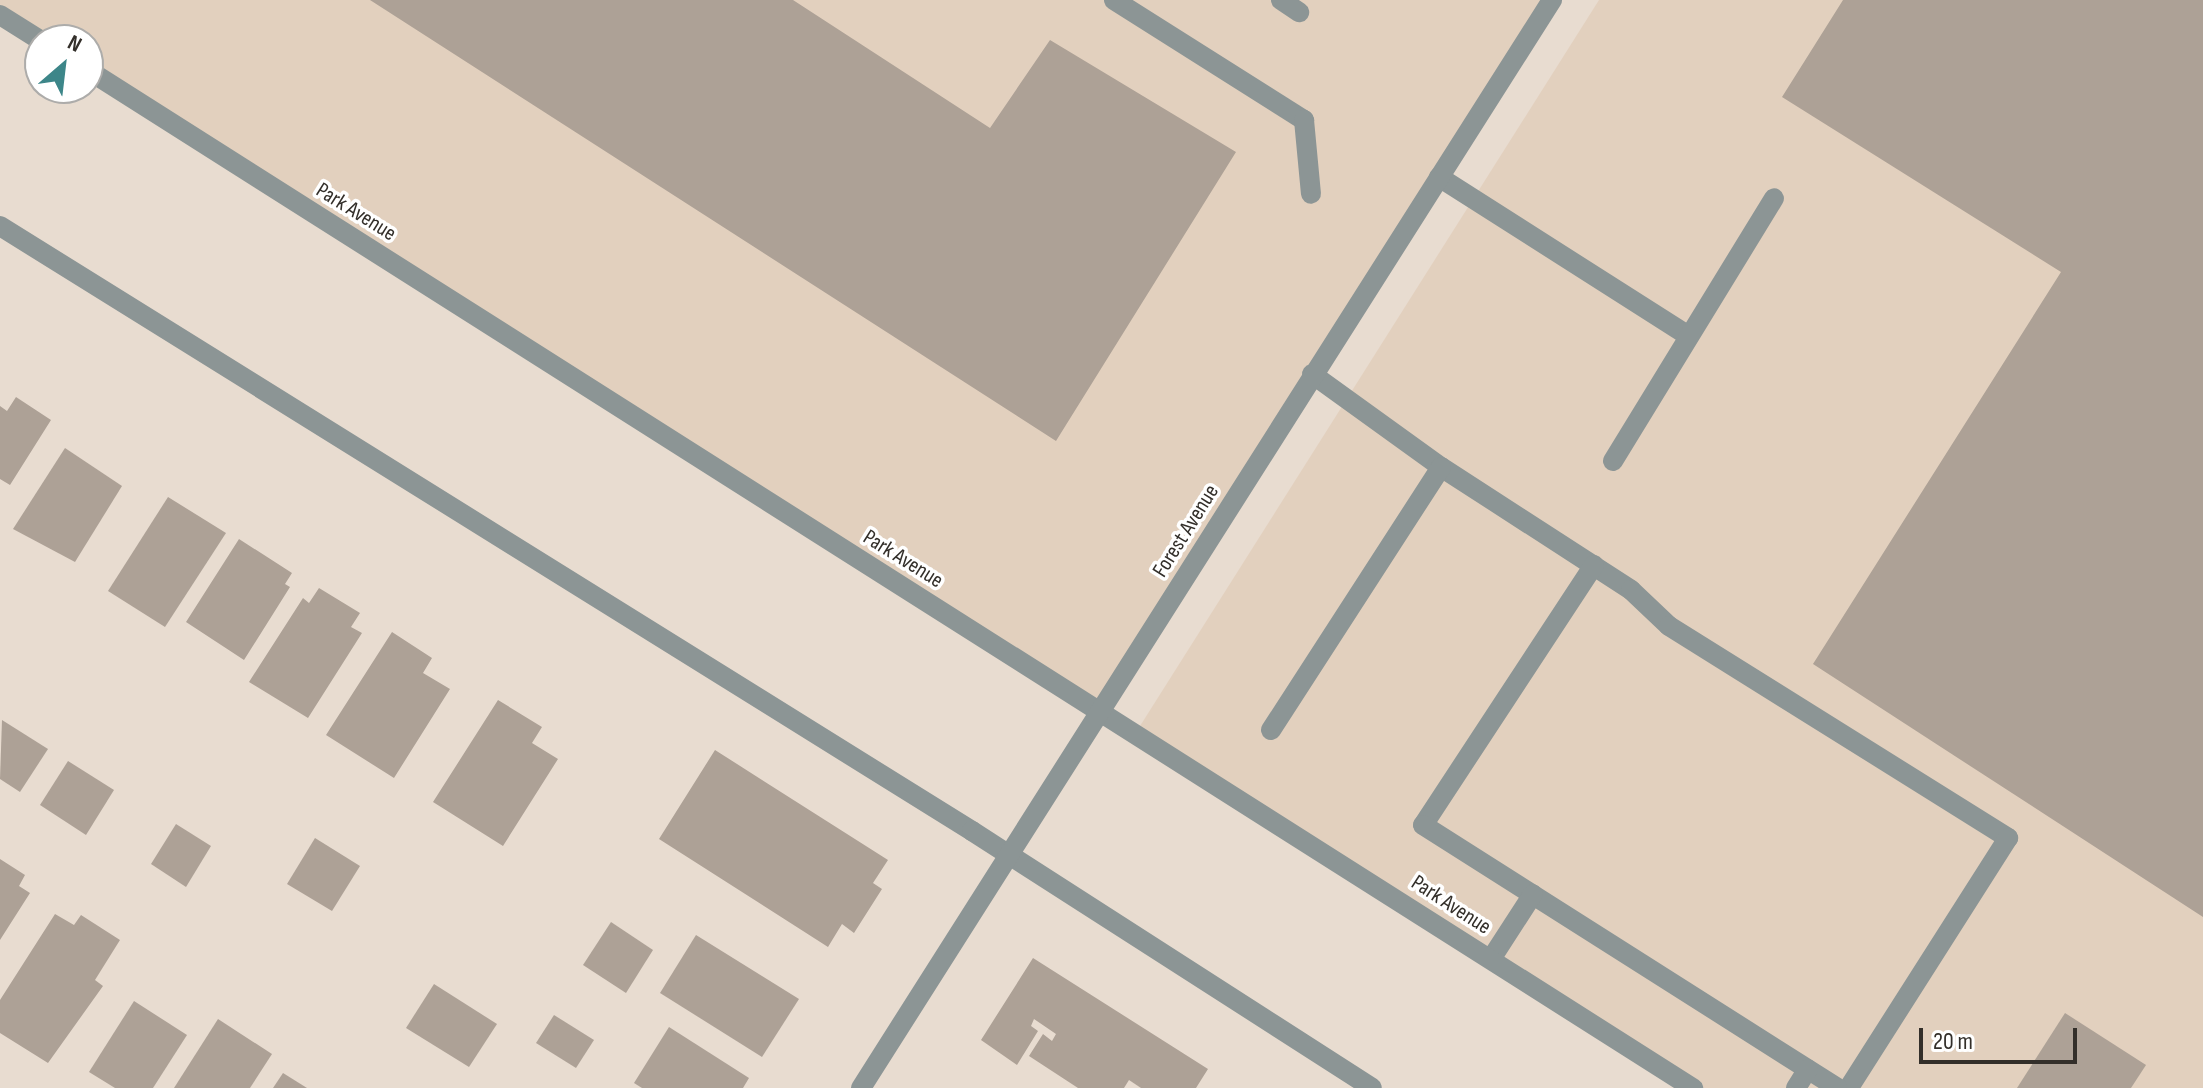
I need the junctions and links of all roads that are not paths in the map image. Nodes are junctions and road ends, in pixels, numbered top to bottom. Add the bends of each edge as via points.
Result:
1 (1114, 0) edge
2 (1281, 0) edge
3 (1552, 0) edge
4 (1299, 12) dead end
5 (0, 15) edge
6 (24, 30) edge
7 (104, 80) edge
8 (1439, 177) junction
9 (1311, 194) dead end
10 (1774, 198) dead end
11 (0, 226) edge
12 (1689, 336) junction
13 (1312, 374) junction
14 (1613, 461) dead end
15 (1441, 467) junction
16 (1594, 565) junction
17 (1102, 712) junction
18 (1271, 730) dead end
19 (1009, 855) junction
20 (1533, 894) junction
21 (1491, 959) junction
22 (1808, 1069) junction
23 (861, 1088) edge
24 (1372, 1088) edge
25 (1693, 1088) edge
26 (1796, 1088) edge
27 (1837, 1088) edge
28 (1849, 1088) edge

1 - 9 street via 1304,120
2 - 4 street
3 - 8 street, Forest Avenue
5 - 6 street
7 - 17 street, Park Avenue
8 - 12 street
8 - 13 street, Forest Avenue
10 - 12 street
11 - 19 street
12 - 14 street
13 - 15 street
13 - 17 street, Forest Avenue
15 - 16 street
15 - 18 street
16 - 20 street via 1423,825
16 - 28 street via 1669,626 2008,838
17 - 19 street, Forest Avenue
17 - 21 street, Park Avenue
19 - 23 street, Forest Avenue
19 - 24 street
20 - 21 street
20 - 22 street
21 - 25 street, Park Avenue
22 - 26 street
22 - 27 street

